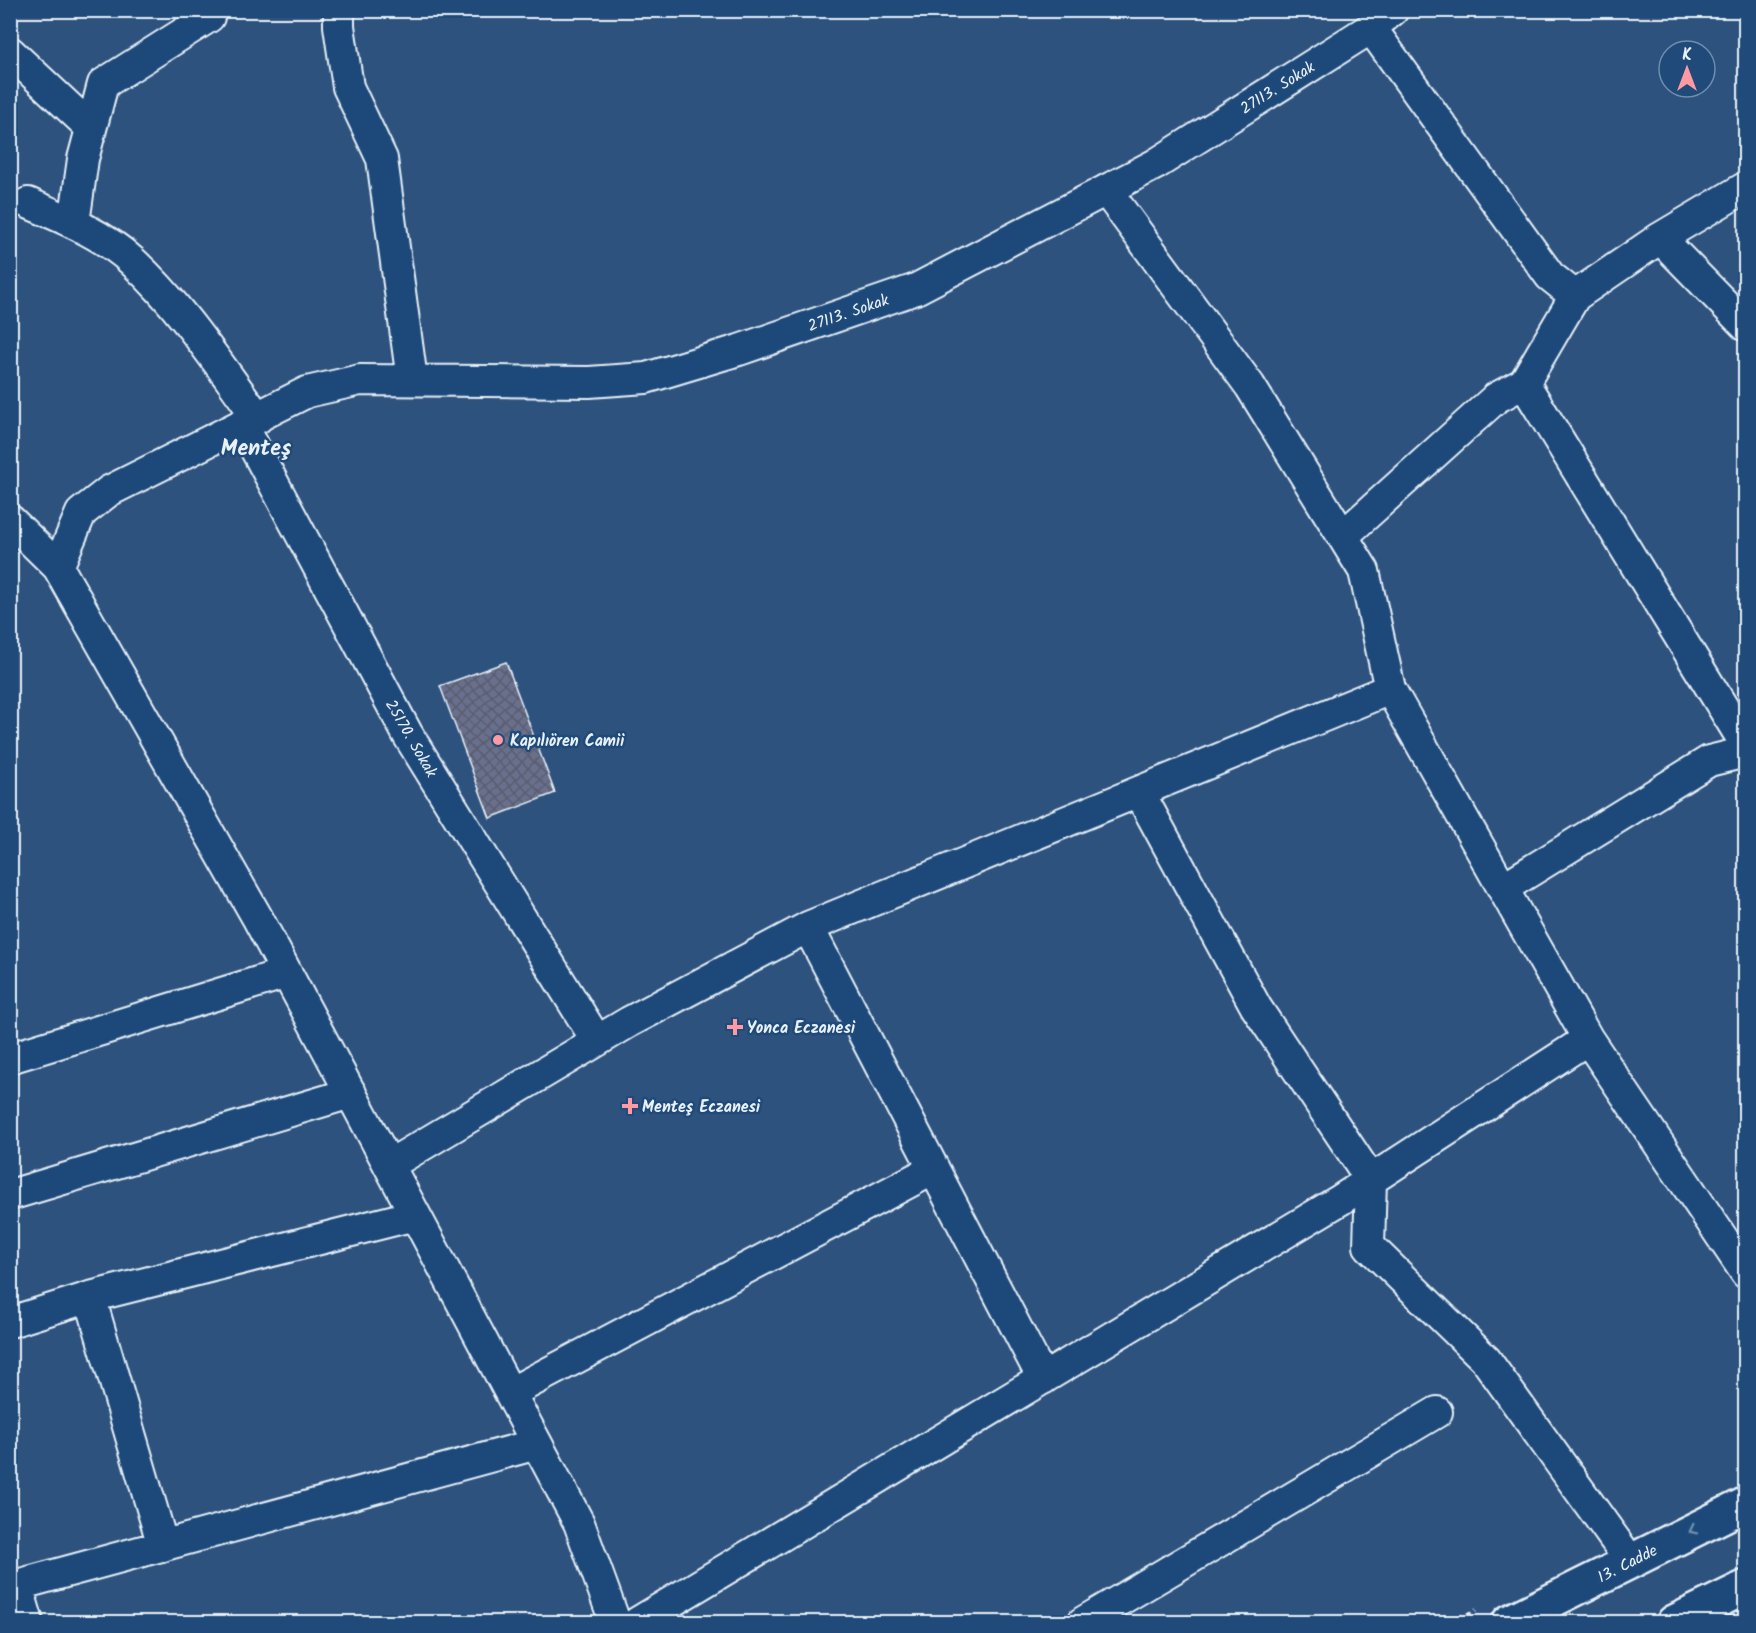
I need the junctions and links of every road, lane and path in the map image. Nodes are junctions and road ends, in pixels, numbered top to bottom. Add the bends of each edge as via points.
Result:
1 (339, 10) edge
2 (1386, 15) edge
3 (209, 18) dead end
4 (10, 52) edge
5 (91, 128) junction
6 (1746, 187) edge
7 (1106, 190) junction
8 (28, 203) dead end
9 (74, 223) junction
10 (1660, 238) junction
11 (1575, 296) junction
12 (1746, 327) edge
13 (412, 380) junction
14 (1524, 383) junction
15 (251, 422) junction
16 (81, 513) junction
17 (15, 531) edge
18 (1343, 536) junction
19 (58, 567) junction
20 (1390, 689) junction
21 (1746, 744) edge
22 (1746, 752) edge
23 (1139, 792) junction
24 (1503, 888) junction
25 (808, 927) junction
26 (287, 973) junction
27 (1588, 1039) junction
28 (597, 1041) junction
29 (10, 1058) edge
30 (351, 1093) junction
31 (389, 1165) junction
32 (934, 1169) junction
33 (1371, 1180) junction
34 (10, 1195) edge
35 (416, 1215) junction
36 (1746, 1273) edge
37 (90, 1298) junction
38 (10, 1323) edge
39 (1043, 1379) junction
40 (510, 1393) junction
41 (1437, 1412) dead end
42 (537, 1444) junction
43 (1746, 1504) edge
44 (163, 1546) junction
45 (1631, 1562) junction
46 (14, 1586) edge
47 (1746, 1587) edge
48 (28, 1623) edge
49 (615, 1623) edge
50 (638, 1623) edge
51 (1083, 1623) edge
52 (1509, 1623) edge
53 (1674, 1623) edge

1 - 13 street via 348,87 382,159
2 - 7 street, 27113. Sokak via 1156,164
2 - 11 street via 1550,276
3 - 5 street via 102,84
4 - 5 street
5 - 9 street
6 - 10 street
7 - 13 street, 27113. Sokak via 916,289 646,378 589,382
7 - 18 street via 1250,386
8 - 9 street, 25170. Sokak
9 - 15 street, 25170. Sokak via 131,260 189,324
10 - 11 street
10 - 12 street
11 - 14 street
13 - 15 street, 27113. Sokak via 360,380 307,392
14 - 18 street via 1496,398
14 - 21 street
15 - 16 street, 27113. Sokak via 109,491
15 - 28 street, 25170. Sokak via 408,735
16 - 17 street
16 - 19 street
17 - 19 street
18 - 20 street via 1364,571
19 - 26 street
20 - 23 street
20 - 24 street
22 - 24 street via 1709,761
23 - 25 street
23 - 33 street via 1256,1007
24 - 27 street
25 - 28 street
25 - 32 street
26 - 29 street
26 - 30 street
27 - 33 street
27 - 36 street
28 - 31 street
30 - 31 street
30 - 34 street
31 - 35 street
32 - 39 street
32 - 40 street
33 - 39 street
33 - 45 street via 1369,1246 1486,1360
35 - 37 street
35 - 40 street
37 - 38 street
37 - 44 street
39 - 50 street
40 - 42 street
41 - 51 street
42 - 44 street
42 - 49 street via 579,1523
43 -> 45 main road, 13. Cadde
44 - 46 street
45 - 52 main road, 13. Cadde
46 - 48 street
47 - 53 main road

